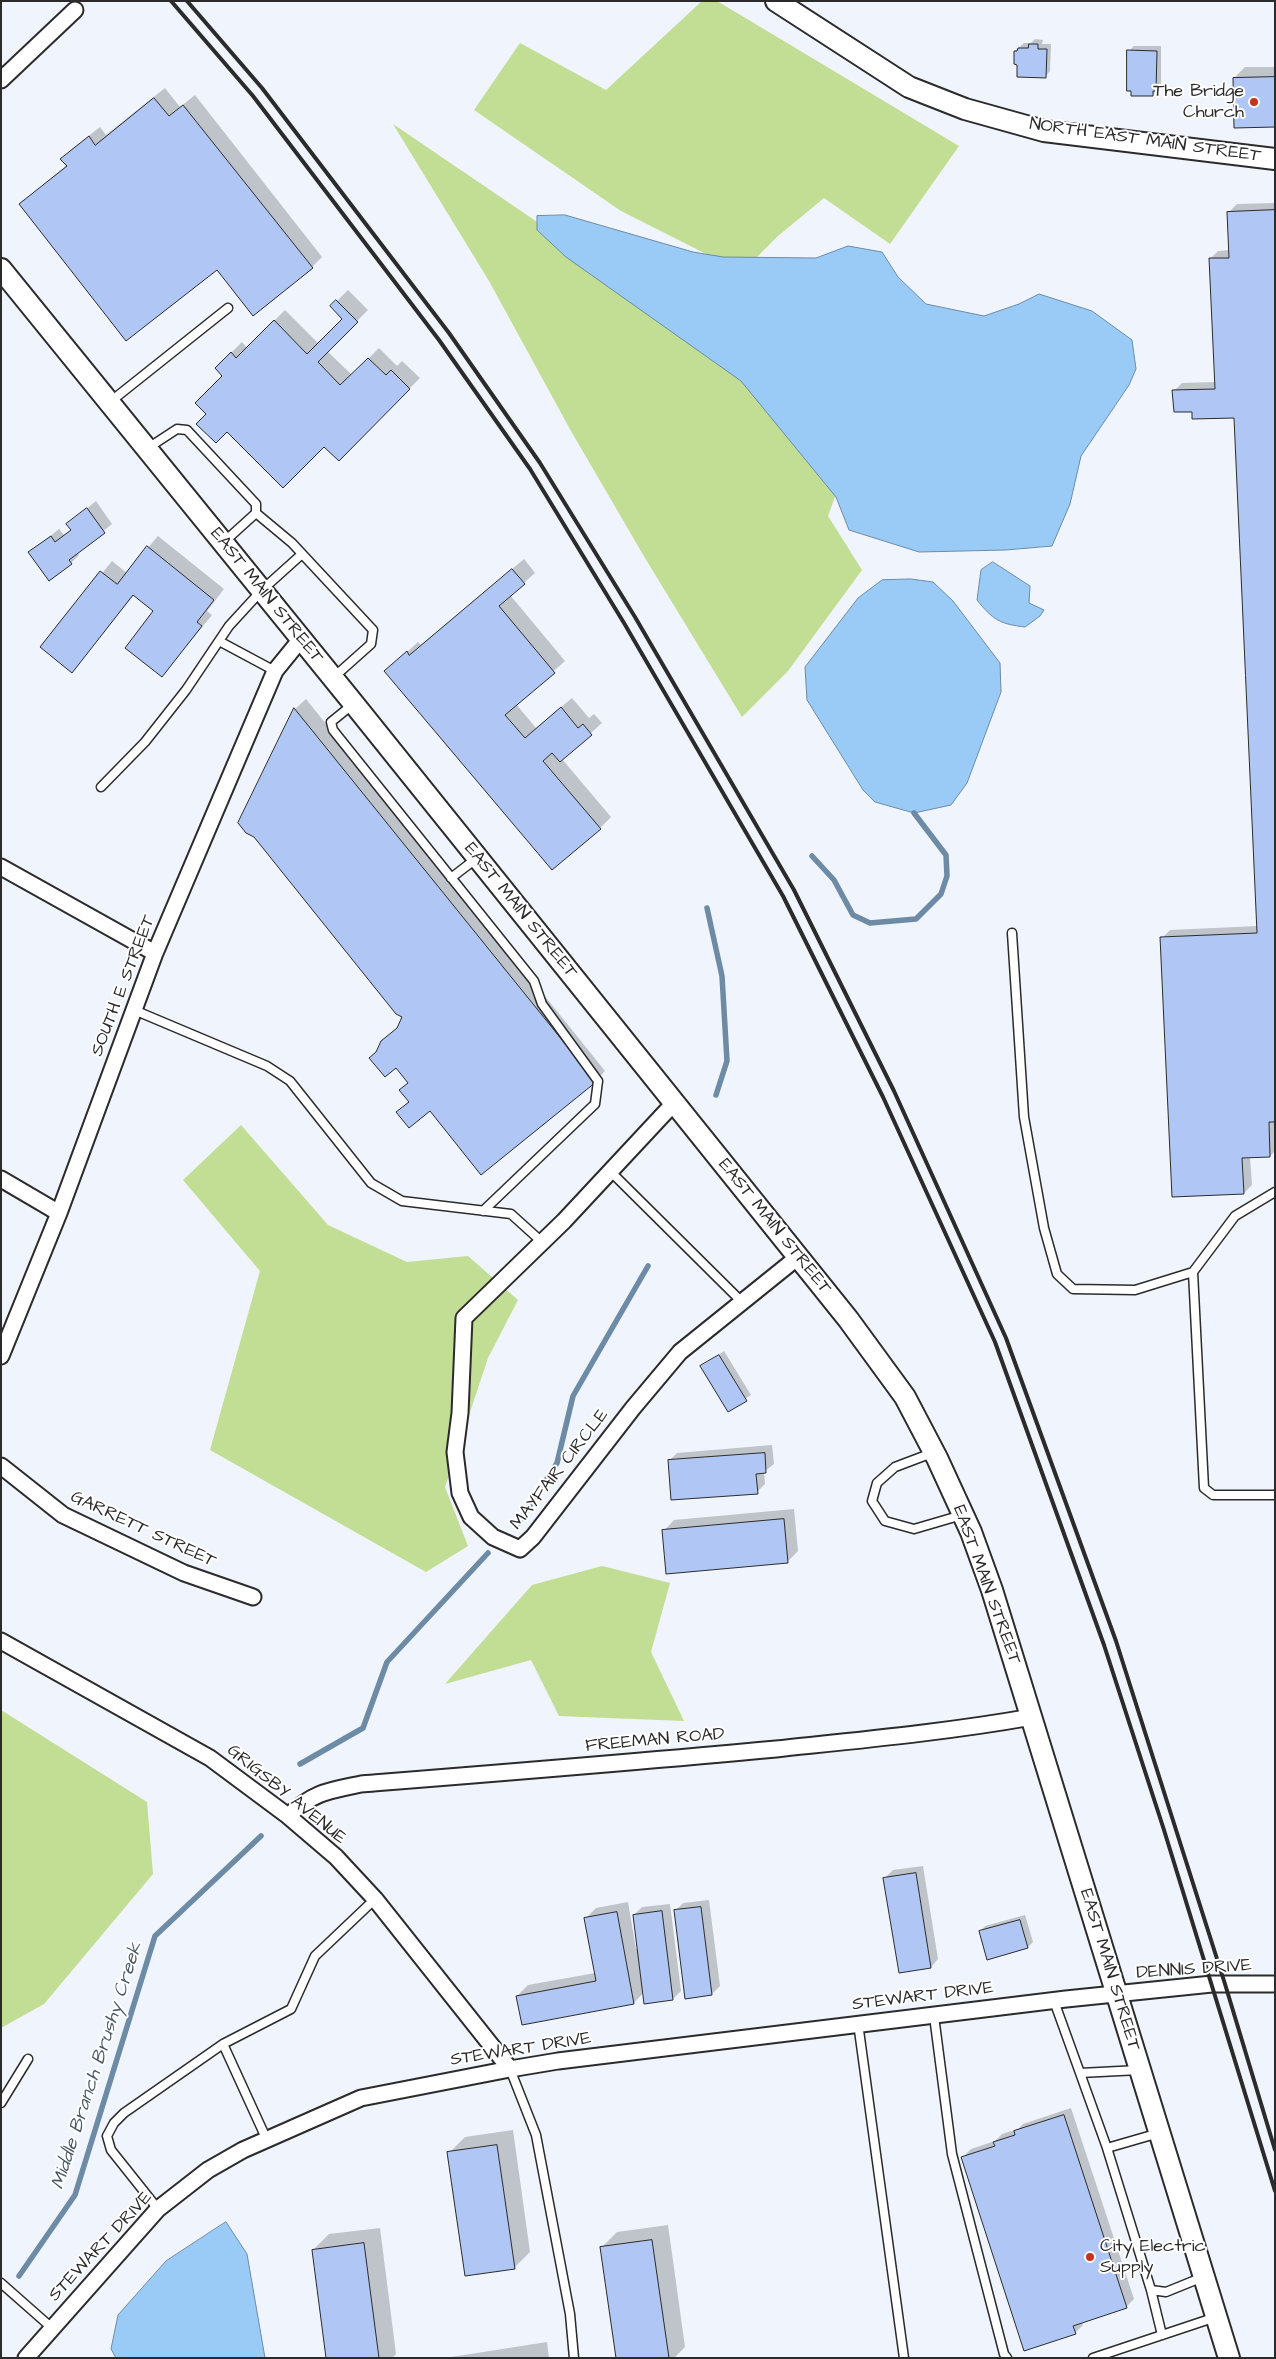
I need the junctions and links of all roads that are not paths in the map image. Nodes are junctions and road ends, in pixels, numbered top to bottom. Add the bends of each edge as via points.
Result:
1 (776, 1) edge
2 (75, 10) dead end
3 (1, 80) edge
4 (1275, 159) edge
5 (1, 269) edge
6 (228, 308) dead end
7 (109, 403) junction
8 (146, 449) junction
9 (256, 513) junction
10 (223, 543) junction
11 (302, 554) junction
12 (262, 590) junction
13 (302, 639) junction
14 (219, 641) junction
15 (275, 672) junction
16 (333, 678) junction
17 (354, 704) junction
18 (101, 787) dead end
19 (477, 858) junction
20 (1, 867) edge
21 (451, 878) junction
22 (1012, 933) dead end
23 (155, 953) junction
24 (134, 1010) junction
25 (674, 1103) junction
26 (611, 1172) junction
27 (1, 1180) edge
28 (1275, 1192) edge
29 (483, 1211) junction
30 (59, 1213) junction
31 (542, 1242) junction
32 (798, 1257) junction
33 (1193, 1272) junction
34 (742, 1302) junction
35 (1, 1356) edge
36 (934, 1453) junction
37 (1, 1466) edge
38 (1275, 1495) edge
39 (963, 1515) junction
40 (253, 1597) dead end
41 (1, 1642) edge
42 (1032, 1717) junction
43 (288, 1816) junction
44 (374, 1899) junction
45 (1275, 1984) edge
46 (1117, 1995) junction
47 (1054, 2001) junction
48 (934, 2016) junction
49 (858, 2023) junction
50 (223, 2044) junction
51 (28, 2059) dead end
52 (510, 2069) junction
53 (1140, 2070) junction
54 (1080, 2073) junction
55 (1, 2103) edge
56 (1159, 2132) junction
57 (266, 2138) junction
58 (1107, 2148) junction
59 (158, 2209) junction
60 (1204, 2276) junction
61 (1, 2283) edge
62 (1151, 2290) junction
63 (1216, 2317) junction
64 (52, 2328) junction
65 (1162, 2335) junction
66 (26, 2358) edge
67 (574, 2358) edge
68 (904, 2358) edge
69 (1007, 2358) edge
70 (1093, 2358) edge
71 (1229, 2358) edge

1 - 4 main road, NORTH EAST MAIN STREET via 909,86 965,109 1044,131
2 - 3 street
5 - 7 main road, EAST MAIN STREET
6 - 7 lane
7 - 8 main road, EAST MAIN STREET
8 - 9 lane via 177,428 187,430 256,504
8 - 10 main road, EAST MAIN STREET
9 - 10 lane
9 - 11 lane
10 - 12 main road, EAST MAIN STREET
11 - 12 lane
11 - 16 lane via 373,630 371,644
12 - 13 main road, EAST MAIN STREET
12 - 14 lane via 228,626
13 - 15 street, SOUTH E STREET
13 - 16 main road, EAST MAIN STREET
14 - 15 lane
14 - 18 lane via 150,735
15 - 23 street, SOUTH E STREET
16 - 17 main road, EAST MAIN STREET
17 - 19 main road, EAST MAIN STREET
17 - 21 lane via 331,722 333,730
19 - 21 lane
19 - 25 main road, EAST MAIN STREET
20 - 23 street
21 - 29 lane via 534,981 542,1004 598,1081 595,1104
22 - 33 lane via 1024,1117 1044,1228 1057,1274 1073,1289 1134,1290
23 - 24 street, SOUTH E STREET
24 - 29 lane via 266,1066 290,1082 371,1183 402,1201
24 - 30 street, SOUTH E STREET
25 - 26 street, MAYFAIR CIRCLE
25 - 32 main road, EAST MAIN STREET
26 - 31 street, MAYFAIR CIRCLE
26 - 34 lane
27 - 30 street
28 - 33 lane via 1235,1216
29 - 31 lane via 511,1214
30 - 35 street, SOUTH E STREET
31 - 34 street, MAYFAIR CIRCLE via 464,1318 462,1340 460,1412 454,1452 460,1493 471,1517 493,1538 520,1549 533,1537 680,1352
32 - 34 street, MAYFAIR CIRCLE
32 - 36 main road, EAST MAIN STREET via 886,1369 905,1397
33 - 38 lane via 1204,1488 1213,1495
36 - 39 main road, EAST MAIN STREET
36 - 39 lane via 894,1467 877,1483 872,1501 885,1521 914,1529
37 - 40 street, GARRETT STREET via 62,1515 184,1573
39 - 42 main road, EAST MAIN STREET via 992,1590
41 - 43 street, GRIGSBY AVENUE via 210,1758
42 - 43 street, FREEMAN ROAD via 815,1745 361,1784 320,1792 305,1800
42 - 46 main road, EAST MAIN STREET
43 - 44 street, GRIGSBY AVENUE via 336,1857
44 - 50 lane via 315,1956 291,2009
44 - 52 street, GRIGSBY AVENUE
45 - 46 street, DENNIS DRIVE via 1212,1984
46 - 47 street, STEWART DRIVE
46 - 53 main road, EAST MAIN STREET
47 - 48 street, STEWART DRIVE
47 - 54 lane
48 - 49 street, STEWART DRIVE
48 - 69 lane via 952,2154
49 - 52 street, STEWART DRIVE
49 - 68 lane
50 - 57 lane
50 - 59 lane via 124,2113 107,2136 111,2150
51 - 55 lane
52 - 57 street, STEWART DRIVE via 361,2098
52 - 67 lane via 536,2135 570,2314
53 - 54 lane
53 - 56 main road, EAST MAIN STREET
54 - 58 lane
56 - 58 lane
56 - 60 main road, EAST MAIN STREET
57 - 59 street, STEWART DRIVE via 208,2170
58 - 62 lane
59 - 64 street, STEWART DRIVE
60 - 62 lane via 1166,2292
60 - 63 main road, EAST MAIN STREET
61 - 64 lane
62 - 65 lane
63 - 65 lane
63 - 71 main road, EAST MAIN STREET
64 - 66 street, STEWART DRIVE
65 - 70 lane

